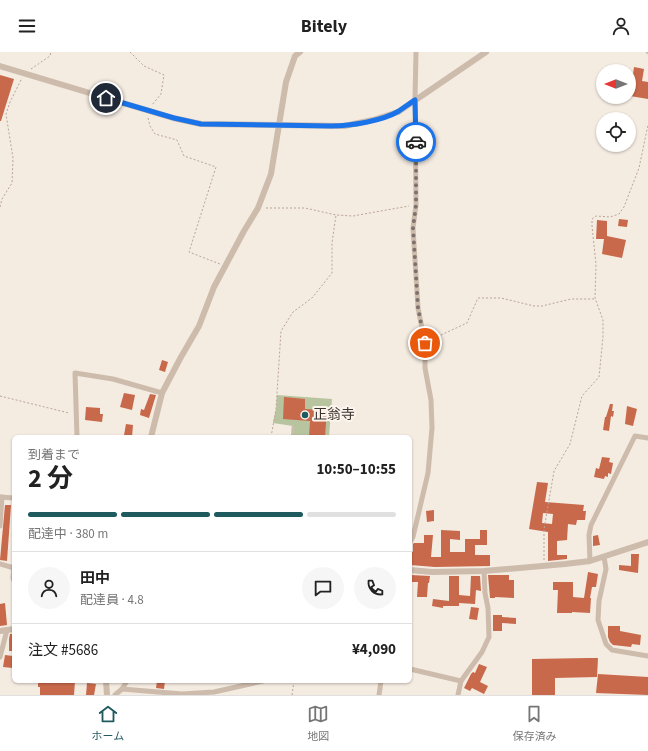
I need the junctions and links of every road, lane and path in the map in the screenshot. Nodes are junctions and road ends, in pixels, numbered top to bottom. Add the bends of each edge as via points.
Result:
1 (51, 52) edge
2 (130, 52) edge
3 (300, 52) edge
4 (416, 52) edge
5 (486, 52) edge
6 (0, 66) edge
7 (24, 74) junction
8 (415, 100) junction
9 (147, 110) junction
10 (279, 125) junction
11 (648, 125) edge
12 (416, 205) junction
13 (0, 207) edge
14 (258, 208) junction
15 (336, 214) junction
16 (224, 266) junction
17 (595, 298) junction
18 (425, 343) junction
19 (162, 393) junction
20 (0, 396) edge
21 (76, 415) junction
22 (293, 426) dead end
23 (77, 435) edge
24 (152, 435) edge
25 (271, 435) edge
26 (292, 435) edge
27 (648, 438) edge
28 (1, 497) edge
29 (12, 498) edge
30 (0, 526) edge
31 (412, 539) edge
32 (648, 542) edge
33 (604, 557) junction
34 (590, 561) junction
35 (0, 564) edge
36 (544, 566) junction
37 (12, 567) edge
38 (412, 570) edge
39 (484, 571) junction
40 (12, 629) edge
41 (7, 630) junction
42 (0, 631) edge
43 (648, 656) edge
44 (0, 657) edge
45 (412, 669) edge
46 (461, 681) junction
47 (106, 683) edge
48 (126, 683) edge
49 (240, 683) edge
50 (294, 683) edge
51 (381, 683) edge
52 (122, 689) junction
53 (107, 695) edge
54 (116, 695) edge
55 (292, 695) edge
56 (379, 695) edge
57 (458, 695) edge

1 - 7 path via 50,56
2 - 9 path via 144,66 164,75 161,94
3 - 10 street via 295,56 286,82
4 - 8 street
5 - 8 street
6 - 7 street
7 - 9 street
7 - 13 path via 6,114 13,158 12,183
8 - 10 street via 398,112 344,126
8 - 12 street
9 - 10 street via 201,124
9 - 16 path via 150,126 155,134 177,140 184,156 216,167 189,252
10 - 14 street via 271,174
11 - 17 path via 639,168 624,207 619,214 610,217 596,216 592,219 596,264
12 - 15 path via 353,216
12 - 18 street via 413,228 418,308
14 - 15 path via 305,208
14 - 16 street
15 - 25 path via 332,243 332,273 312,298 294,312 281,331 276,409
16 - 19 street via 199,326
17 - 18 path via 571,299 542,306 501,298 478,298 468,323
17 - 36 path via 603,320 599,377 582,396 570,444 554,471 544,528
18 - 31 street via 425,368 431,400 432,428 428,473
19 - 21 street via 113,379 75,373
19 - 24 street
20 - 21 path
21 - 23 street
22 - 26 lane
27 - 34 street via 635,436 591,525
28 - 29 street
28 - 30 street
32 - 33 street
33 - 34 street
33 - 43 street via 606,569 598,620 606,644 612,650
34 - 36 street
35 - 37 street
36 - 39 street
38 - 39 street
39 - 46 street via 489,637 482,652
40 - 41 street
41 - 42 street
41 - 44 street
45 - 46 street
46 - 57 street
47 - 53 street
48 - 52 street
49 - 52 street via 214,692 182,694
50 - 55 path
51 - 56 street
52 - 54 street

